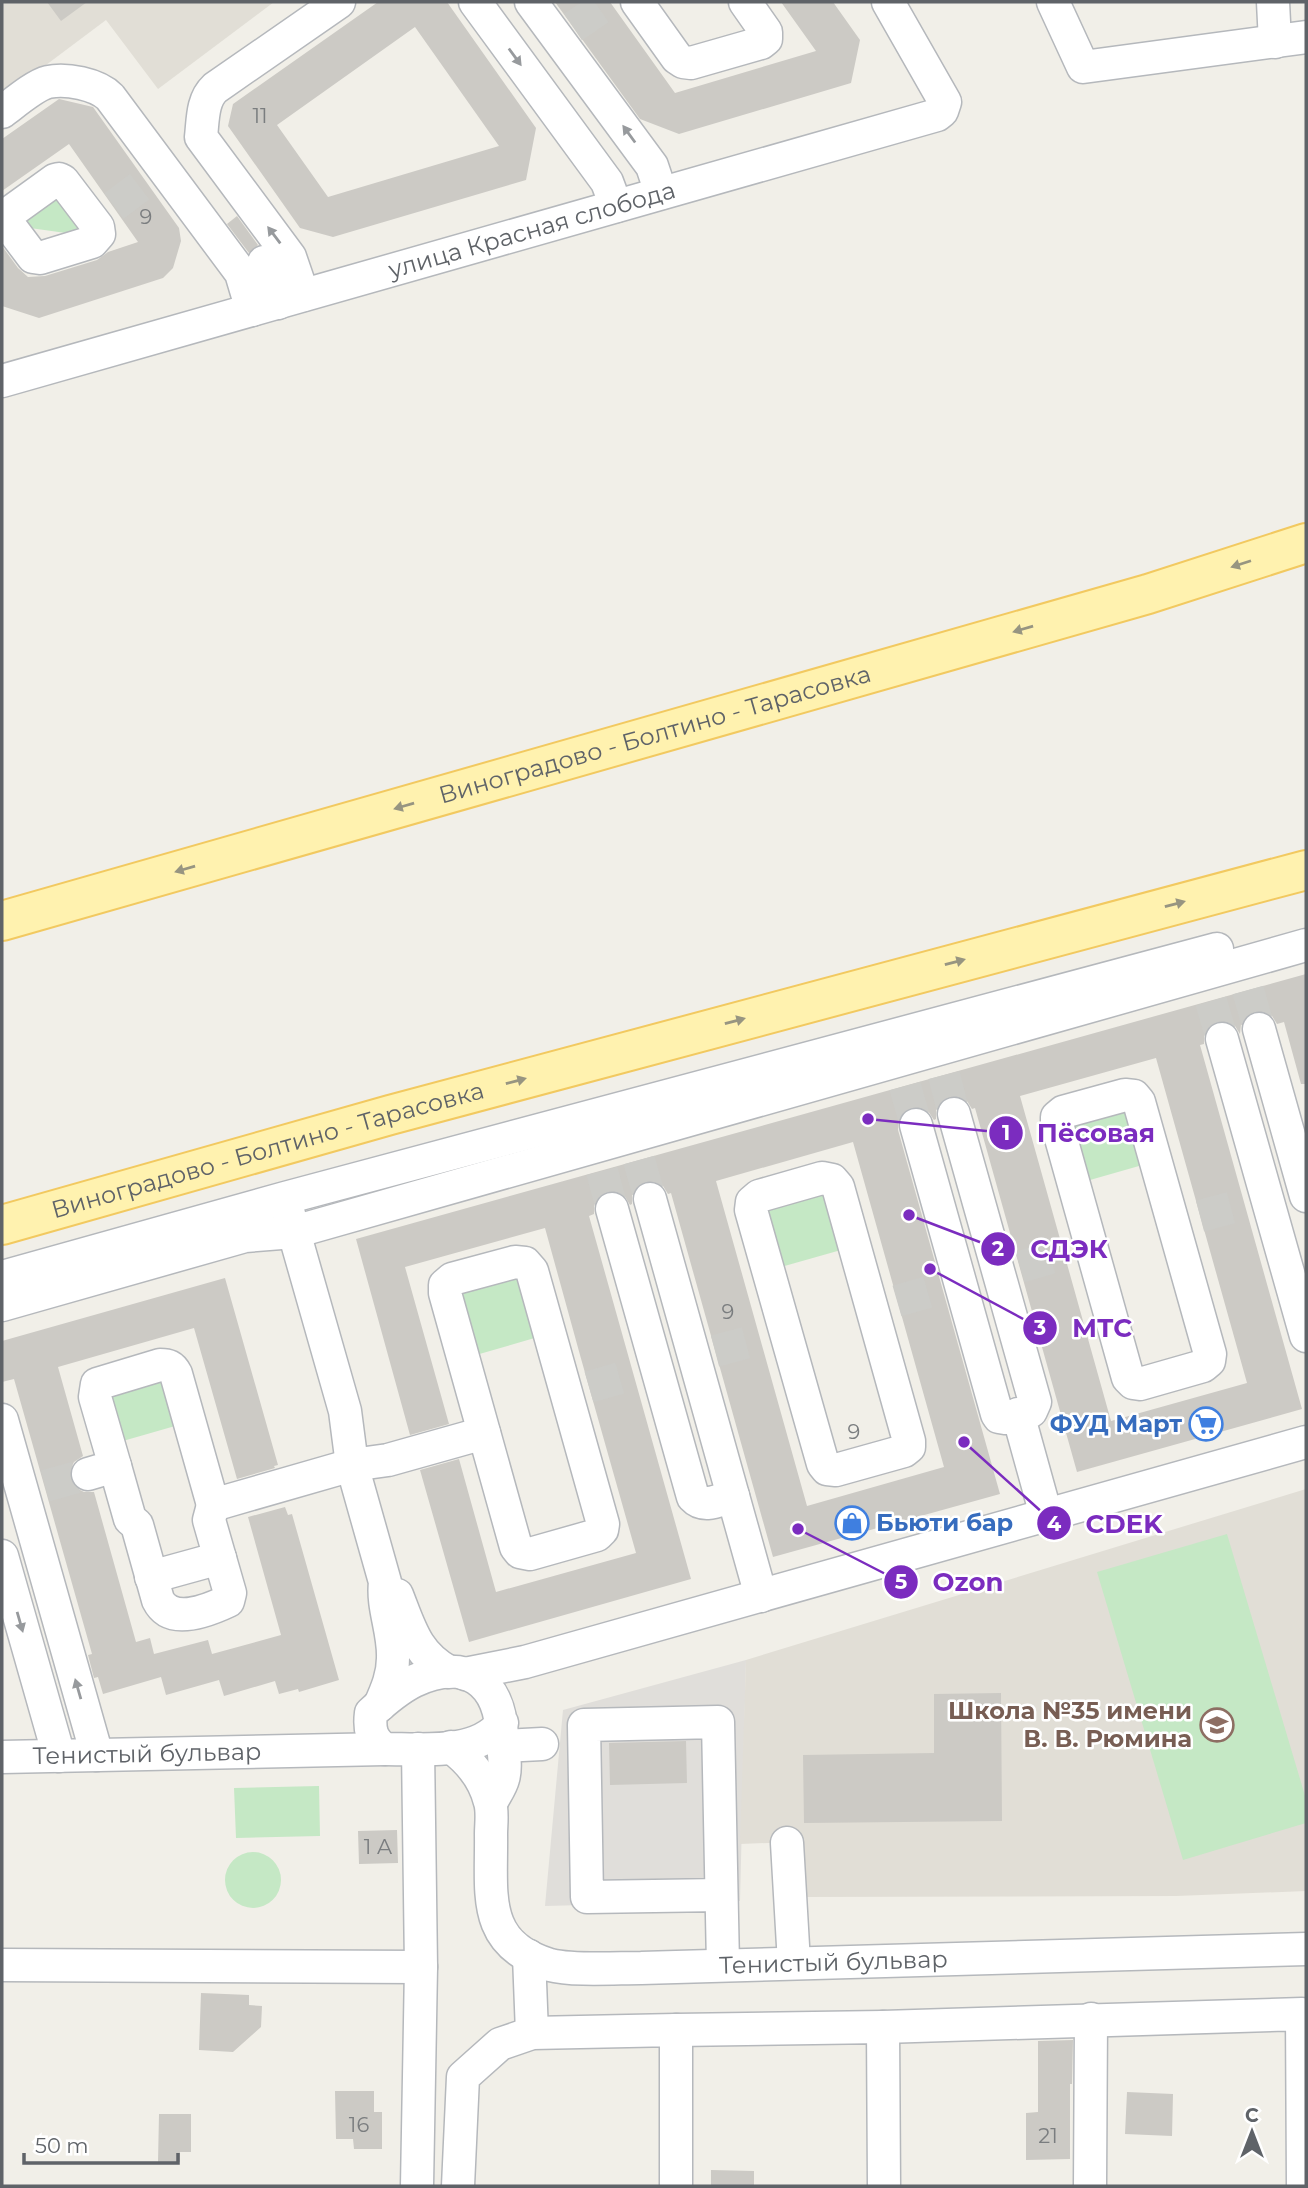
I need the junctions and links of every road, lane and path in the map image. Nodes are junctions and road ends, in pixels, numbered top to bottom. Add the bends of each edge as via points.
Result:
1 (339, 2) edge
2 (475, 2) edge
3 (531, 2) edge
4 (637, 2) edge
5 (745, 2) edge
6 (888, 2) edge
7 (1053, 2) edge
8 (1273, 2) edge
9 (1306, 37) edge
10 (1275, 42) junction
11 (2, 112) edge
12 (201, 137) junction
13 (157, 172) junction
14 (661, 194) junction
15 (616, 206) junction
16 (6, 231) edge
17 (264, 262) dead end
18 (278, 303) junction
19 (3, 376) edge
20 (1306, 543) edge
21 (1306, 870) edge
22 (2, 922) edge
23 (1306, 925) edge
24 (1306, 946) edge
25 (1242, 966) junction
26 (1259, 1029) tunnel mouth
27 (1222, 1039) tunnel mouth
28 (954, 1114) tunnel mouth
29 (916, 1125) tunnel mouth
30 (594, 1145) junction
31 (1306, 1193) edge
32 (285, 1198) junction
33 (650, 1199) tunnel mouth
34 (612, 1209) tunnel mouth
35 (1187, 1220) joint
36 (2, 1225) edge
37 (294, 1232) junction
38 (2, 1277) edge
39 (885, 1304) joint
40 (2, 1305) edge
41 (1306, 1336) edge
42 (1018, 1414) junction
43 (2, 1420) edge
44 (484, 1433) junction
45 (1306, 1442) edge
46 (352, 1465) junction
47 (733, 1496) junction
48 (213, 1504) junction
49 (1046, 1515) junction
50 (2, 1556) edge
51 (220, 1558) junction
52 (151, 1577) junction
53 (385, 1581) junction
54 (761, 1596) junction
55 (519, 1664) junction
56 (457, 1673) junction
57 (375, 1709) junction
58 (500, 1723) junction
59 (542, 1744) dead end
60 (451, 1747) junction
61 (385, 1749) junction
62 (418, 1749) junction
63 (293, 1751) junction
64 (97, 1755) junction
65 (59, 1756) junction
66 (2, 1757) edge
67 (491, 1803) junction
68 (787, 1843) dead end
69 (721, 1895) junction
70 (1306, 1949) edge
71 (529, 1956) junction
72 (794, 1963) junction
73 (2, 1965) edge
74 (723, 1965) junction
75 (421, 1967) junction
76 (1304, 2014) edge
77 (1091, 2019) junction
78 (883, 2027) junction
79 (676, 2030) junction
80 (532, 2033) junction
81 (417, 2186) edge
82 (458, 2186) edge
83 (676, 2186) edge
84 (884, 2186) edge
85 (1090, 2186) edge
86 (1303, 2186) edge

1 - 12 street via 208,94
2 -> 15 street via 607,182
14 -> 3 street via 652,166 566,33
4 - 5 street via 677,58 691,63 766,39
6 - 14 street, улица Красная слобода via 944,102 942,111
7 - 10 street via 1083,67
8 - 10 street
9 - 10 street
11 - 13 street via 48,82 101,88
12 - 13 street
18 -> 12 street via 290,257
13 - 18 street via 241,273
14 - 15 street, улица Красная слобода
15 - 18 street, улица Красная слобода
16 - 16 street via 29,254 40,258 95,240 104,213 59,179 8,212
17 - 18 street
18 - 19 street, улица Красная слобода
20 -> 22 main road, Виноградово - Болтино - Тарасовка via 1148,594
36 -> 21 main road, Виноградово - Болтино - Тарасовка via 444,1100
23 - 25 street
24 - 25 street
25 - 30 street
26 - 31 street
27 - 41 street via 1256,1201
28 - 42 street via 1009,1269 1035,1402 1031,1411
29 - 42 street via 951,1286 997,1414 1006,1418
30 - 32 street
30 - 37 street
32 - 37 street
32 - 38 street
33 - 47 street via 705,1354
34 - 47 street via 645,1371 693,1497 705,1504
35 - 35 street via 1209,1361 1191,1370 1133,1383 1078,1250 1057,1117 1087,1105 1134,1096
37 - 40 street via 245,1236
37 - 46 street via 345,1411
39 - 39 street via 909,1447 827,1469 773,1335 752,1202 771,1192 822,1178 832,1180
42 - 49 street
64 -> 43 street via 33,1489
44 - 44 street via 445,1285 452,1279 526,1263 578,1390 602,1530 530,1554 520,1552
44 - 46 street via 388,1460
45 - 49 street, Тенистый бульвар
46 - 48 street
46 - 53 street
47 - 54 street
48 - 51 street via 209,1520
48 - 52 street via 173,1368 167,1365 97,1384 102,1470 137,1525
49 - 54 street, Тенистый бульвар
50 -> 65 street
51 - 52 street
51 - 52 street via 228,1601 198,1611 178,1615 166,1610
53 - 56 street via 397,1594 420,1650 432,1663
53 - 57 street via 383,1598 394,1658 390,1681
54 - 55 street, Тенистый бульвар
55 - 56 street, Тенистый бульвар
55 - 58 street via 505,1681
56 - 57 street, Тенистый бульвар via 416,1680
56 - 58 street via 484,1682
57 - 61 street via 372,1734
57 - 63 street, Тенистый бульвар via 351,1730
58 - 59 street
58 - 60 street, Тенистый бульвар via 493,1735
58 - 67 street, Тенистый бульвар via 504,1778
60 - 62 street, Тенистый бульвар
60 - 67 street, Тенистый бульвар via 479,1774
61 - 62 street, Тенистый бульвар
61 - 63 street, Тенистый бульвар
62 - 75 street
63 - 64 street, Тенистый бульвар
64 - 65 street, Тенистый бульвар
65 - 66 street, Тенистый бульвар
67 - 71 street, Тенистый бульвар via 492,1906 498,1928
68 - 72 street
69 - 69 street via 718,1722 584,1725 587,1897
69 - 74 street
70 - 72 street, Тенистый бульвар
71 - 74 street, Тенистый бульвар via 552,1965 607,1968
71 - 80 street
72 - 74 street, Тенистый бульвар
73 - 75 street
75 - 81 street
76 - 77 street
76 - 86 street
77 - 78 street
77 - 85 street
78 - 79 street
78 - 84 street
79 - 80 street
79 - 83 street
80 - 82 street via 500,2045 463,2077

